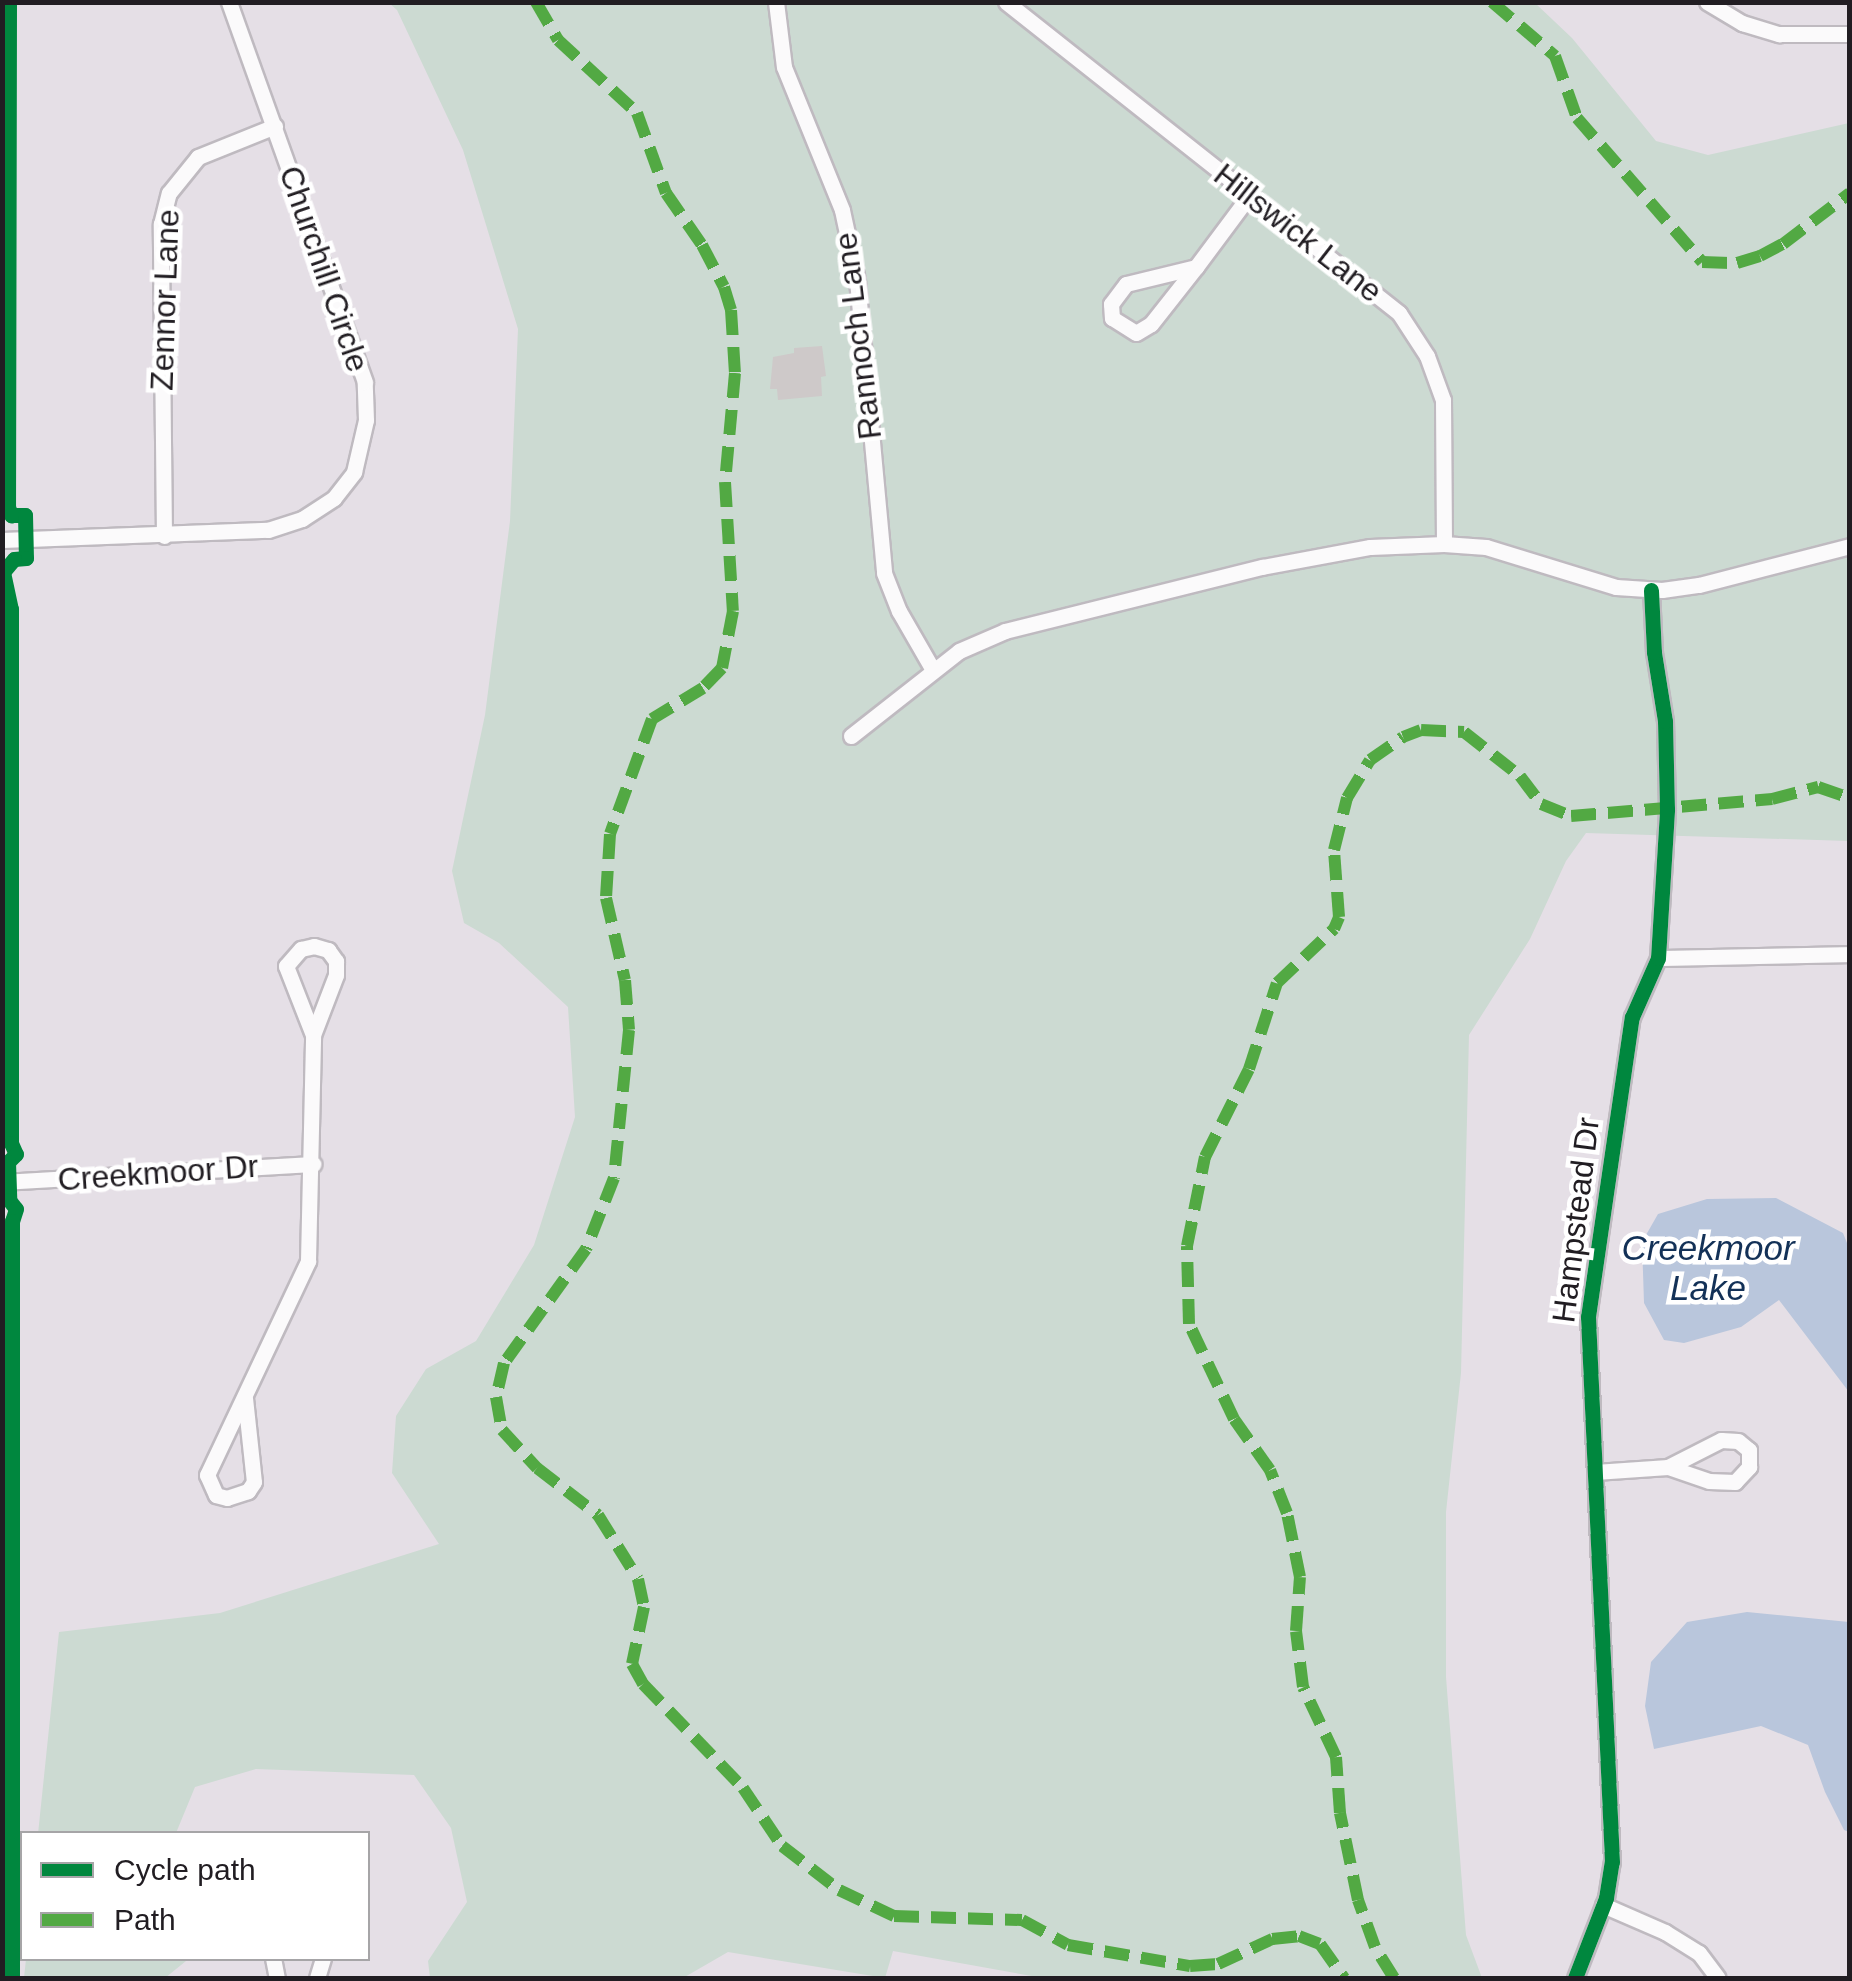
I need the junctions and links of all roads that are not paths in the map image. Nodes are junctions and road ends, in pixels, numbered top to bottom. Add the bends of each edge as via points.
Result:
1 (228, 2) edge
2 (776, 2) edge
3 (1006, 2) edge
4 (1707, 2) edge
5 (1850, 34) edge
6 (275, 126) junction
7 (1249, 196) junction
8 (1196, 267) junction
9 (164, 536) junction
10 (2, 540) edge
11 (1444, 544) junction
12 (1850, 546) edge
13 (1651, 590) junction
14 (934, 670) junction
15 (851, 736) dead end
16 (1850, 954) edge
17 (1658, 958) junction
18 (313, 1035) junction
19 (313, 1164) junction
20 (2, 1182) edge
21 (245, 1398) junction
22 (1668, 1467) junction
23 (1594, 1472) junction
24 (1603, 1906) junction
25 (1707, 1970) edge
26 (1575, 1978) edge
27 (1718, 1978) edge

1 - 6 street, Churchill Circle
2 - 14 street, Rannoch Lane via 784,67 842,210 857,280 884,572
3 - 7 street, Hillswick Lane
4 - 5 street via 1778,34
6 - 9 street, Zennor Lane via 198,157 169,192 161,224
6 - 9 street, Churchill Circle via 365,382 361,448 354,472 334,498 302,519 268,530
7 - 8 street
7 - 11 street, Hillswick Lane via 1399,314 1428,356 1443,400
8 - 8 street via 1126,284 1110,304 1112,318 1136,333 1151,324
9 - 10 street, Churchill Circle
11 - 13 street via 1486,547 1616,587
11 - 14 street via 1370,547 1262,566 1046,619 1005,630
12 - 13 street via 1700,585
13 - 17 street, Hampstead Dr via 1667,809
14 - 15 street
16 - 17 street
17 - 23 street, Hampstead Dr via 1632,1017 1588,1316
18 - 18 street via 336,975 328,950 314,946 301,949 286,966
18 - 19 street
19 - 20 street, Creekmoor Dr
19 - 21 street via 308,1261
21 - 21 street via 206,1475 216,1494 227,1498 254,1482
22 - 22 street via 1709,1482 1736,1482 1749,1467 1749,1450 1721,1440
22 - 23 street
23 - 24 street, Hampstead Dr via 1612,1814
24 - 25 street via 1665,1932
24 - 26 street, Hampstead Dr
25 - 27 street

